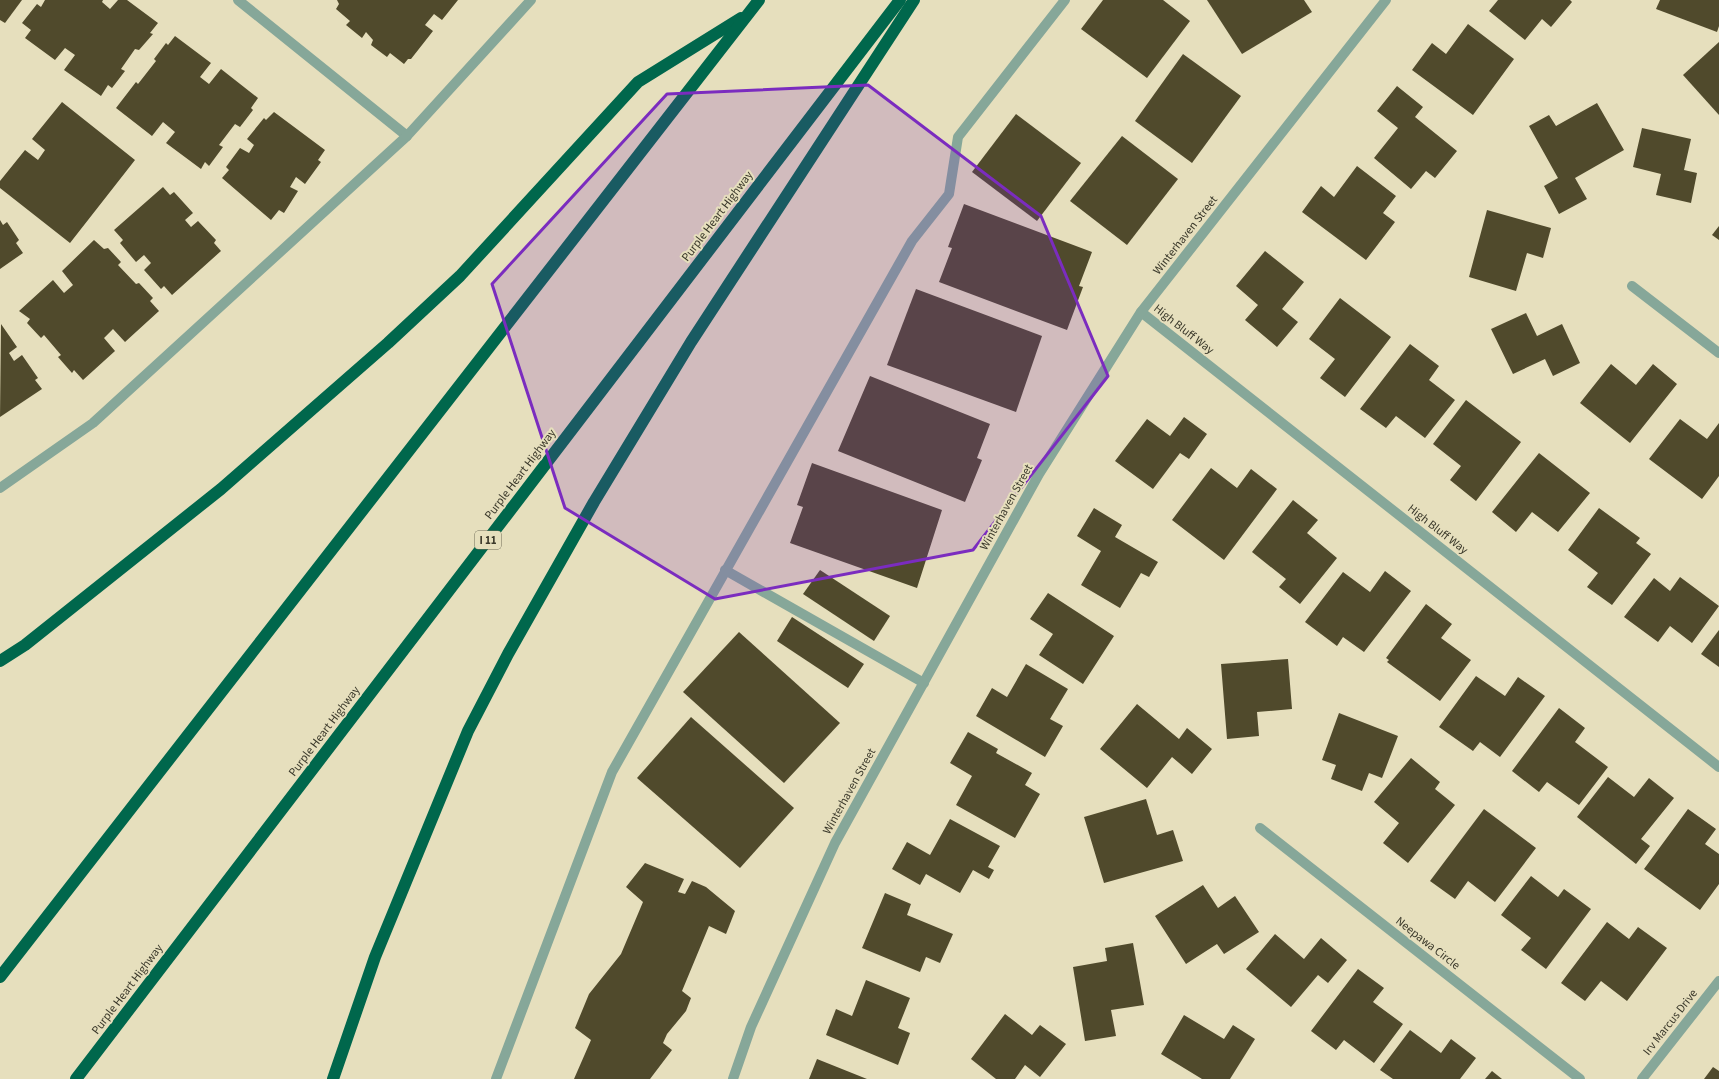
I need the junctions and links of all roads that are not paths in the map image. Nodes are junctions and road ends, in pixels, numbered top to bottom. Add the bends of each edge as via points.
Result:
1 (238, 0) edge
2 (532, 0) edge
3 (759, 0) edge
4 (900, 0) edge
5 (914, 0) edge
6 (1065, 0) edge
7 (1386, 0) edge
8 (749, 13) junction
9 (407, 136) junction
10 (1632, 286) dead end
11 (1141, 312) junction
12 (1719, 354) edge
13 (0, 488) edge
14 (725, 570) junction
15 (0, 660) edge
16 (924, 683) junction
17 (1719, 767) edge
18 (1260, 828) dead end
19 (0, 977) edge
20 (1719, 981) edge
21 (76, 1079) edge
22 (333, 1079) edge
23 (496, 1079) edge
24 (733, 1079) edge
25 (1580, 1079) edge
26 (1642, 1079) edge

1 - 9 street
2 - 9 street
3 - 8 highway
4 - 21 highway, Purple Heart Highway / I 11
5 - 22 highway via 646,414 508,654 468,731 375,957
6 - 14 street via 958,137 949,194 912,241
7 - 11 street, Winterhaven Street
8 - 15 highway via 638,82 460,276 388,343 221,489 25,645
8 - 19 highway
9 - 13 street via 93,423
10 - 12 street
11 - 16 street, Winterhaven Street via 1039,474
11 - 17 street, High Bluff Way
14 - 16 street
14 - 23 street via 612,772
16 - 24 street, Winterhaven Street via 836,843 751,1027
18 - 25 street, Neepawa Circle
20 - 26 street, Irv Marcus Drive

